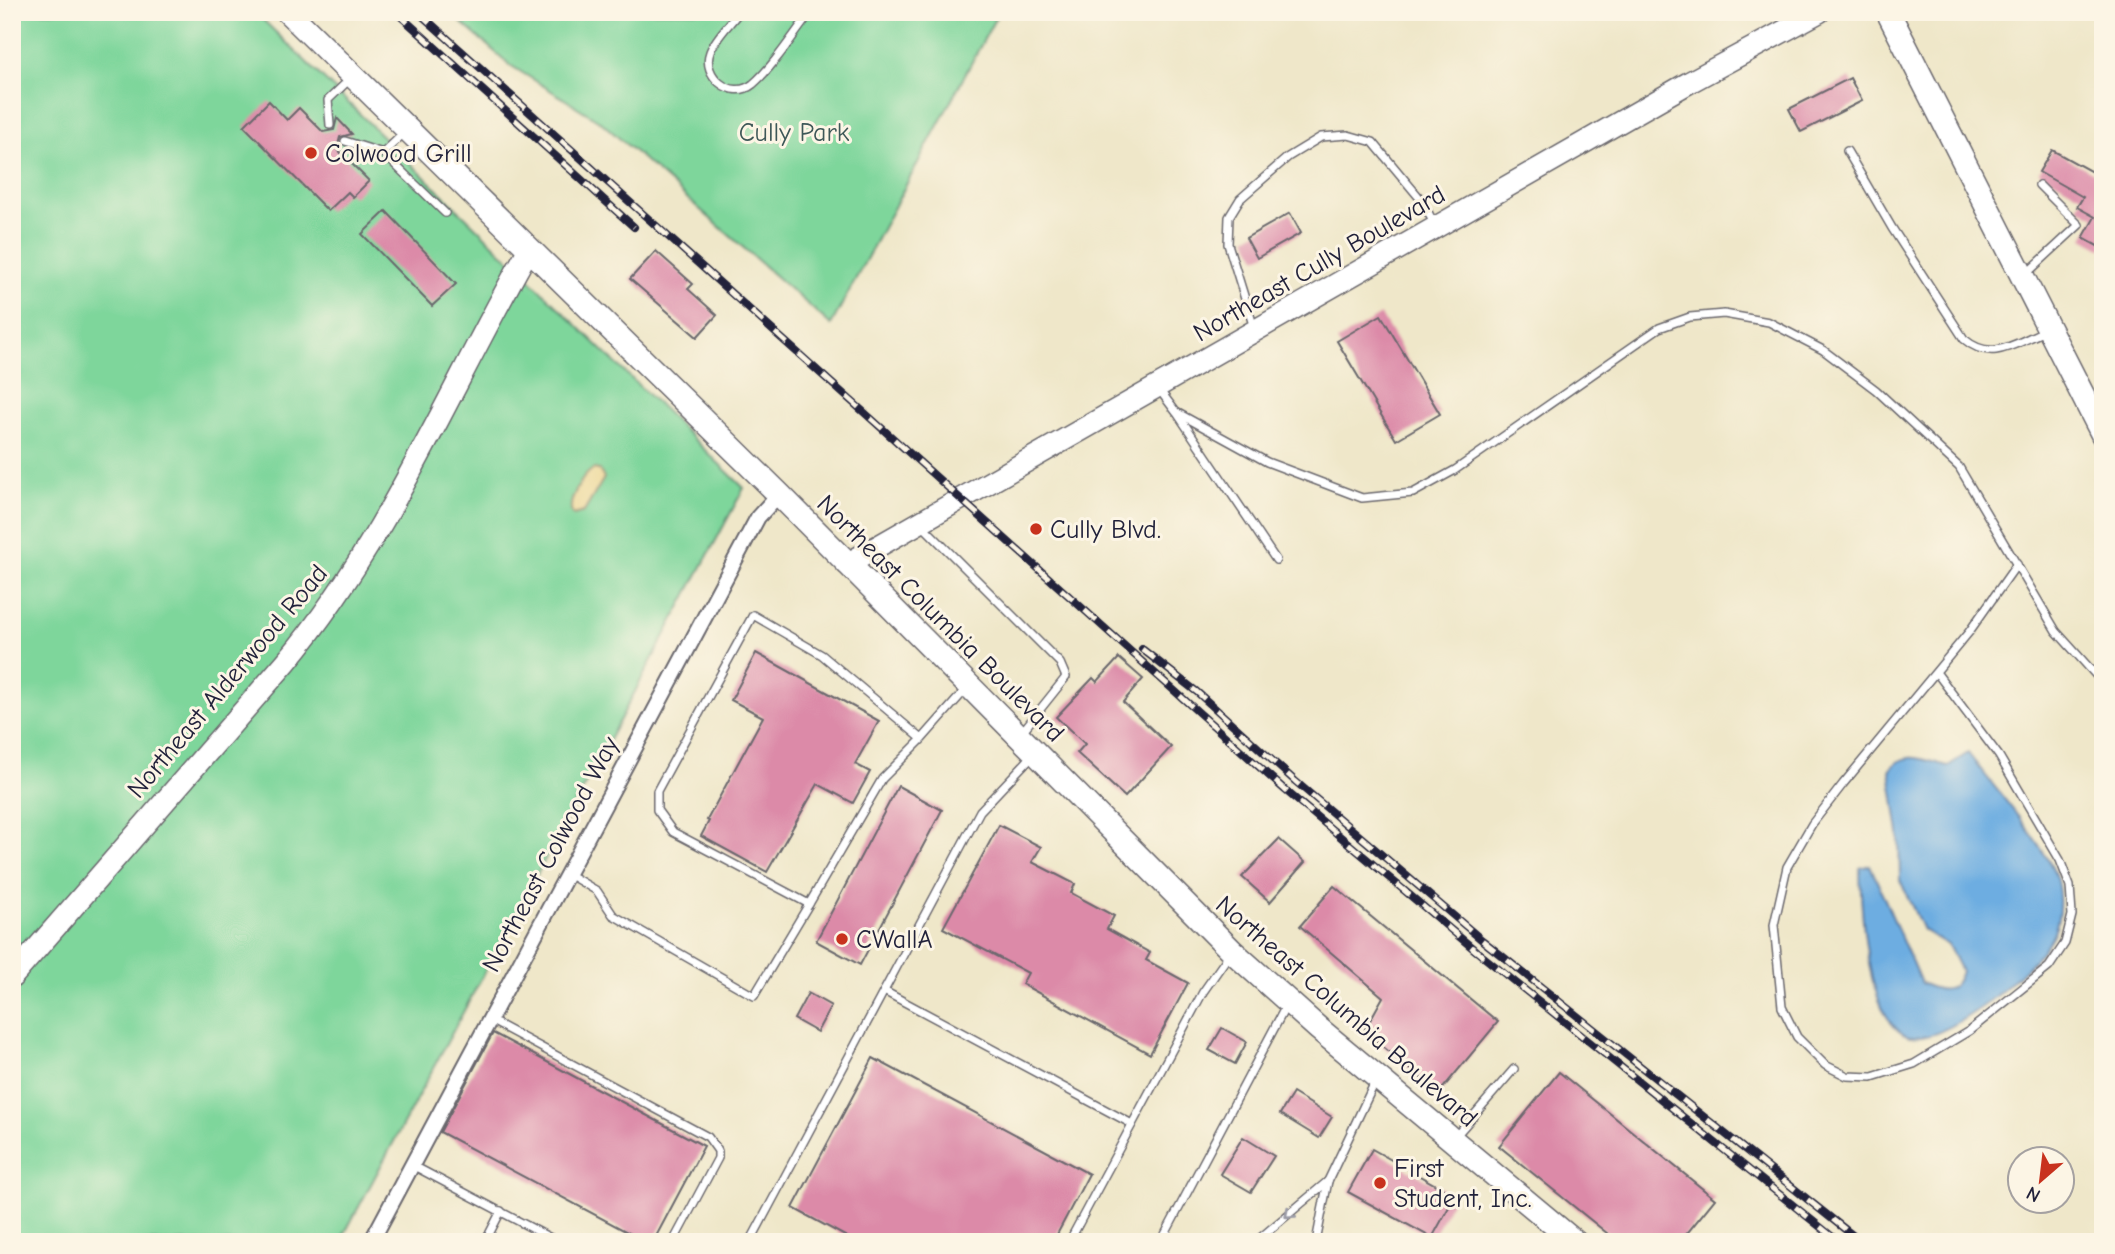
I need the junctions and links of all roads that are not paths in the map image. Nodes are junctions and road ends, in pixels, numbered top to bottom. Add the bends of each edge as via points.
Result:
1 (288, 12) edge
2 (739, 12) edge
3 (811, 12) edge
4 (1819, 12) edge
5 (1888, 12) edge
6 (353, 76) junction
7 (330, 125) dead end
8 (408, 130) junction
9 (345, 141) dead end
10 (1847, 151) dead end
11 (383, 153) junction
12 (2039, 185) dead end
13 (445, 213) dead end
14 (1436, 228) junction
15 (529, 249) junction
16 (2022, 277) junction
17 (2049, 329) junction
18 (1255, 332) junction
19 (1157, 388) junction
20 (1176, 412) junction
21 (2103, 435) edge
22 (779, 494) junction
23 (920, 523) junction
24 (1276, 560) dead end
25 (2017, 564) junction
26 (848, 565) junction
27 (1936, 672) junction
28 (2103, 683) edge
29 (970, 685) junction
30 (1020, 736) junction
31 (922, 739) junction
32 (1036, 752) junction
33 (567, 874) junction
34 (809, 904) junction
35 (1232, 951) junction
36 (12, 977) edge
37 (884, 991) junction
38 (1288, 1002) junction
39 (489, 1020) junction
40 (1514, 1069) dead end
41 (1377, 1078) junction
42 (1132, 1124) junction
43 (1452, 1140) junction
44 (411, 1164) junction
45 (1328, 1181) junction
46 (501, 1211) junction
47 (1261, 1241) edge
48 (371, 1242) edge
49 (485, 1242) edge
50 (558, 1242) edge
51 (673, 1242) edge
52 (750, 1242) edge
53 (1069, 1242) edge
54 (1161, 1242) edge
55 (1248, 1242) edge
56 (1316, 1242) edge
57 (1575, 1242) edge

1 - 6 main road, Northeast Columbia Boulevard
2 - 3 lane via 708,59 712,76 735,89 752,85
4 - 14 street, Northeast Cully Boulevard
5 - 16 main road
6 - 7 lane via 328,100
6 - 8 main road, Northeast Columbia Boulevard
8 - 11 lane
8 - 15 main road, Northeast Columbia Boulevard
9 - 11 lane
10 - 17 lane via 1892,228 1964,339 1976,350 1990,352
11 - 13 lane
12 - 16 lane via 2079,225
14 - 18 street, Northeast Cully Boulevard
14 - 18 lane via 1423,202 1373,142 1348,135 1321,137 1287,156 1240,200 1229,217 1228,244
15 - 22 main road, Northeast Columbia Boulevard
15 - 36 street, Northeast Alderwood Road via 329,608
16 - 17 main road
17 - 21 main road
18 - 19 street, Northeast Cully Boulevard
19 - 20 lane
19 - 23 street, Northeast Cully Boulevard
20 - 24 lane
20 - 25 lane via 1266,462 1362,498 1413,493 1455,470 1659,328 1690,317 1724,314 1769,322 1823,350 1876,390 1959,467
22 - 26 main road, Northeast Columbia Boulevard
22 - 33 street, Northeast Colwood Way via 758,517
23 - 26 street, Northeast Cully Boulevard
23 - 30 lane via 1060,663 1066,677
25 - 27 lane
25 - 28 lane via 2056,631
26 - 29 main road, Northeast Columbia Boulevard
27 - 27 lane via 1812,824 1787,867 1774,925 1782,1007 1797,1037 1825,1065 1847,1076 1872,1077 1914,1064 1969,1031 2049,967 2064,943 2072,915 2070,886 2060,860 2000,756
29 - 30 main road, Northeast Columbia Boulevard
29 - 31 lane
30 - 32 main road, Northeast Columbia Boulevard
31 - 34 lane via 882,779
31 - 34 lane via 822,655 753,614 655,800 673,832
32 - 35 main road, Northeast Columbia Boulevard
32 - 37 lane via 980,811
33 - 34 lane via 597,891 613,915 754,996
33 - 39 street, Northeast Colwood Way
35 - 38 main road, Northeast Columbia Boulevard
35 - 42 lane via 1203,992
37 - 42 lane
37 - 52 lane
38 - 41 main road, Northeast Columbia Boulevard
38 - 54 lane
39 - 44 street, Northeast Colwood Way
39 - 51 lane via 708,1137 718,1158
40 - 43 lane
41 - 43 main road, Northeast Columbia Boulevard
41 - 45 lane
42 - 53 lane
43 - 57 main road, Northeast Columbia Boulevard
44 - 46 lane
44 - 48 street, Northeast Colwood Way
45 -> 47 lane
45 - 56 lane
46 - 49 lane
46 - 50 lane
47 - 55 lane

